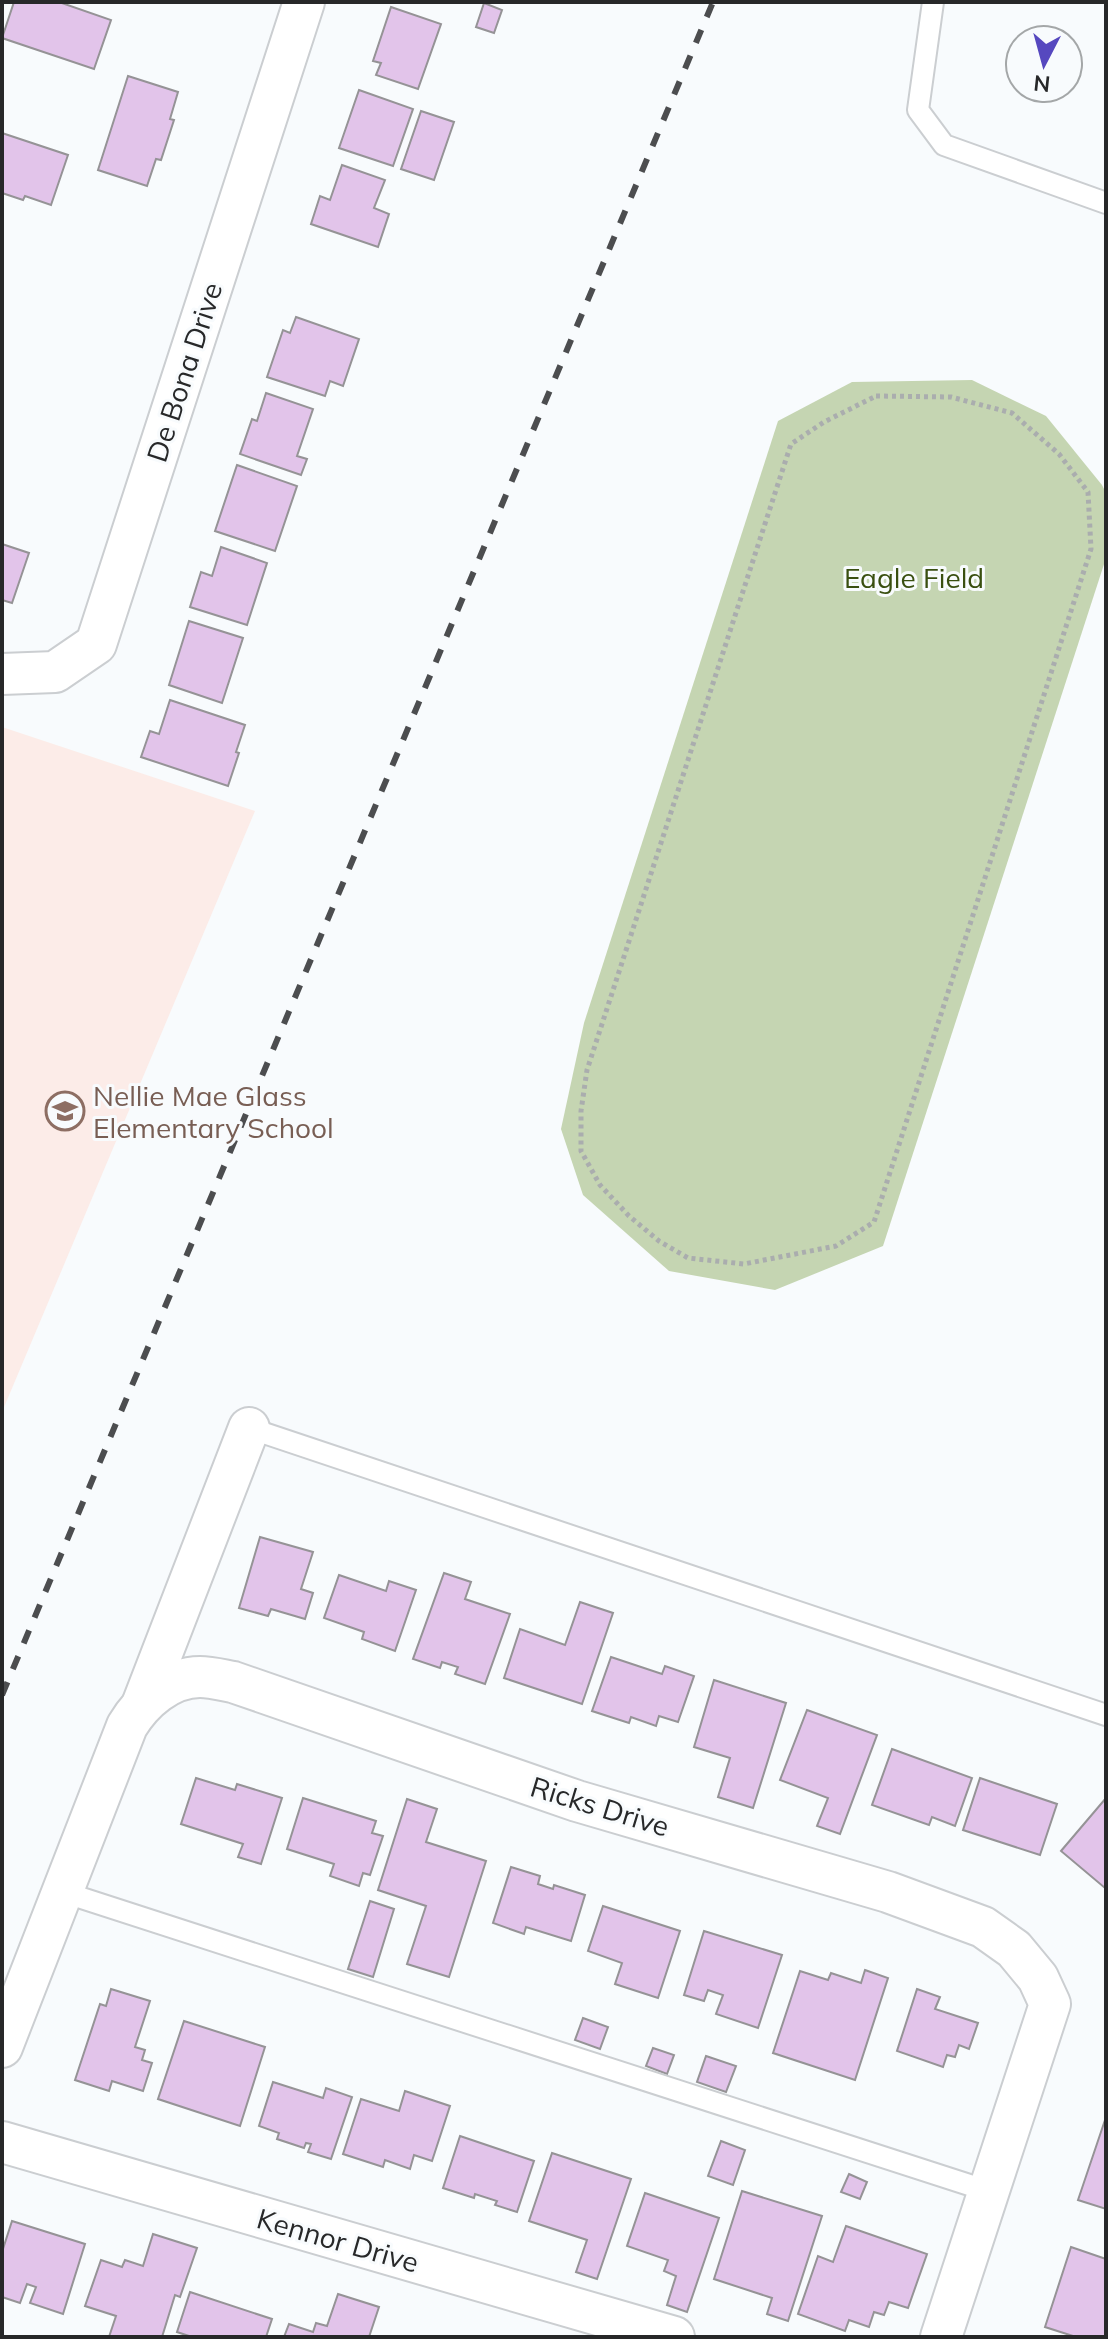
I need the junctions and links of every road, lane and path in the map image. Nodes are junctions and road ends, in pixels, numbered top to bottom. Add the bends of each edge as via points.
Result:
1 (304, 2) edge
2 (933, 2) edge
3 (1106, 203) edge
4 (2, 674) edge
5 (688, 1258) joint
6 (249, 1428) joint
7 (142, 1705) junction
8 (1106, 1715) edge
9 (63, 1892) junction
10 (2, 2047) edge
11 (2, 2142) edge
12 (988, 2191) junction
13 (674, 2337) edge
14 (941, 2337) edge

1 - 4 street, De Bona Drive via 96,644 55,672
2 - 3 lane via 918,110 944,145
5 - 5 path via 744,1264 836,1246 874,1222 1091,549 1088,492 1059,454 1012,413 951,397 876,396 791,444 587,1070 581,1111 581,1151 600,1185 659,1241
6 - 7 street
6 - 8 lane
7 - 9 street, Ricks Drive via 127,1726
7 - 12 street, Ricks Drive via 181,1681 198,1677 233,1682 577,1801 888,1892 983,1927 1014,1949 1038,1978 1050,2004
9 - 10 street, Ricks Drive
9 - 12 lane
11 - 13 street, Kennor Drive
12 - 14 street, Ricks Drive

